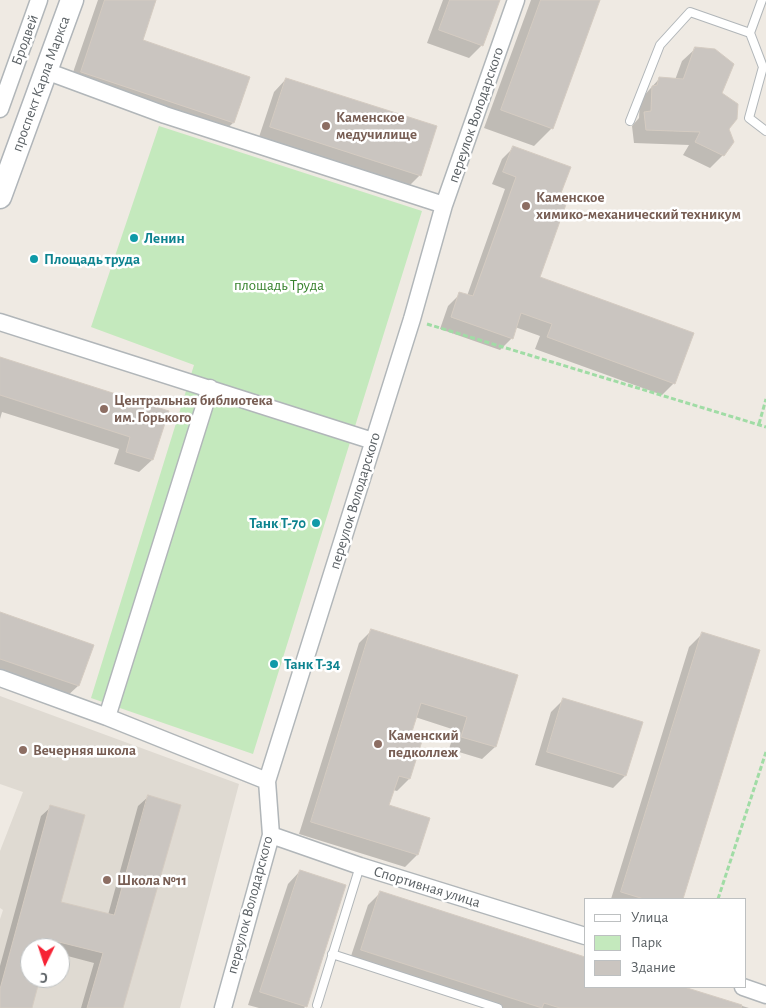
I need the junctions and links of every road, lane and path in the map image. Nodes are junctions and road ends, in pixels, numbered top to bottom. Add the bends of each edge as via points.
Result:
1 (39, 0) edge
2 (72, 0) edge
3 (516, 0) edge
4 (762, 0) edge
5 (750, 33) junction
6 (46, 71) junction
7 (0, 109) edge
8 (630, 121) dead end
9 (766, 131) edge
10 (1, 194) edge
11 (444, 205) junction
12 (412, 319) junction
13 (0, 322) edge
14 (210, 388) junction
15 (766, 399) edge
16 (759, 424) junction
17 (766, 427) edge
18 (373, 441) junction
19 (0, 678) edge
20 (107, 717) junction
21 (766, 752) edge
22 (267, 781) junction
23 (271, 835) junction
24 (360, 866) junction
25 (718, 898) edge
26 (584, 936) edge
27 (332, 954) junction
28 (746, 988) edge
29 (766, 994) edge
30 (317, 1005) dead end
31 (222, 1008) edge
32 (498, 1008) edge

1 - 7 street, Бродвей
2 - 6 street, проспект Карла Маркса
3 - 11 street, переулок Володарского
4 - 5 lane
5 - 8 lane via 690,12 660,45
5 - 9 lane via 763,66 749,118
6 - 10 street, проспект Карла Маркса
6 - 11 street via 165,115
11 - 12 street, переулок Володарского
12 - 16 path
12 - 18 street, переулок Володарского
13 - 14 street
14 - 18 street
14 - 20 street
15 - 16 path
16 - 17 path
18 - 22 street, переулок Володарского
19 - 20 street
20 - 22 street
21 - 25 path
22 - 23 street, переулок Володарского
23 - 24 street, Спортивная улица
23 - 31 street, переулок Володарского
24 - 26 street, Спортивная улица
24 - 27 lane
27 - 30 lane
27 - 32 lane
28 - 29 street

